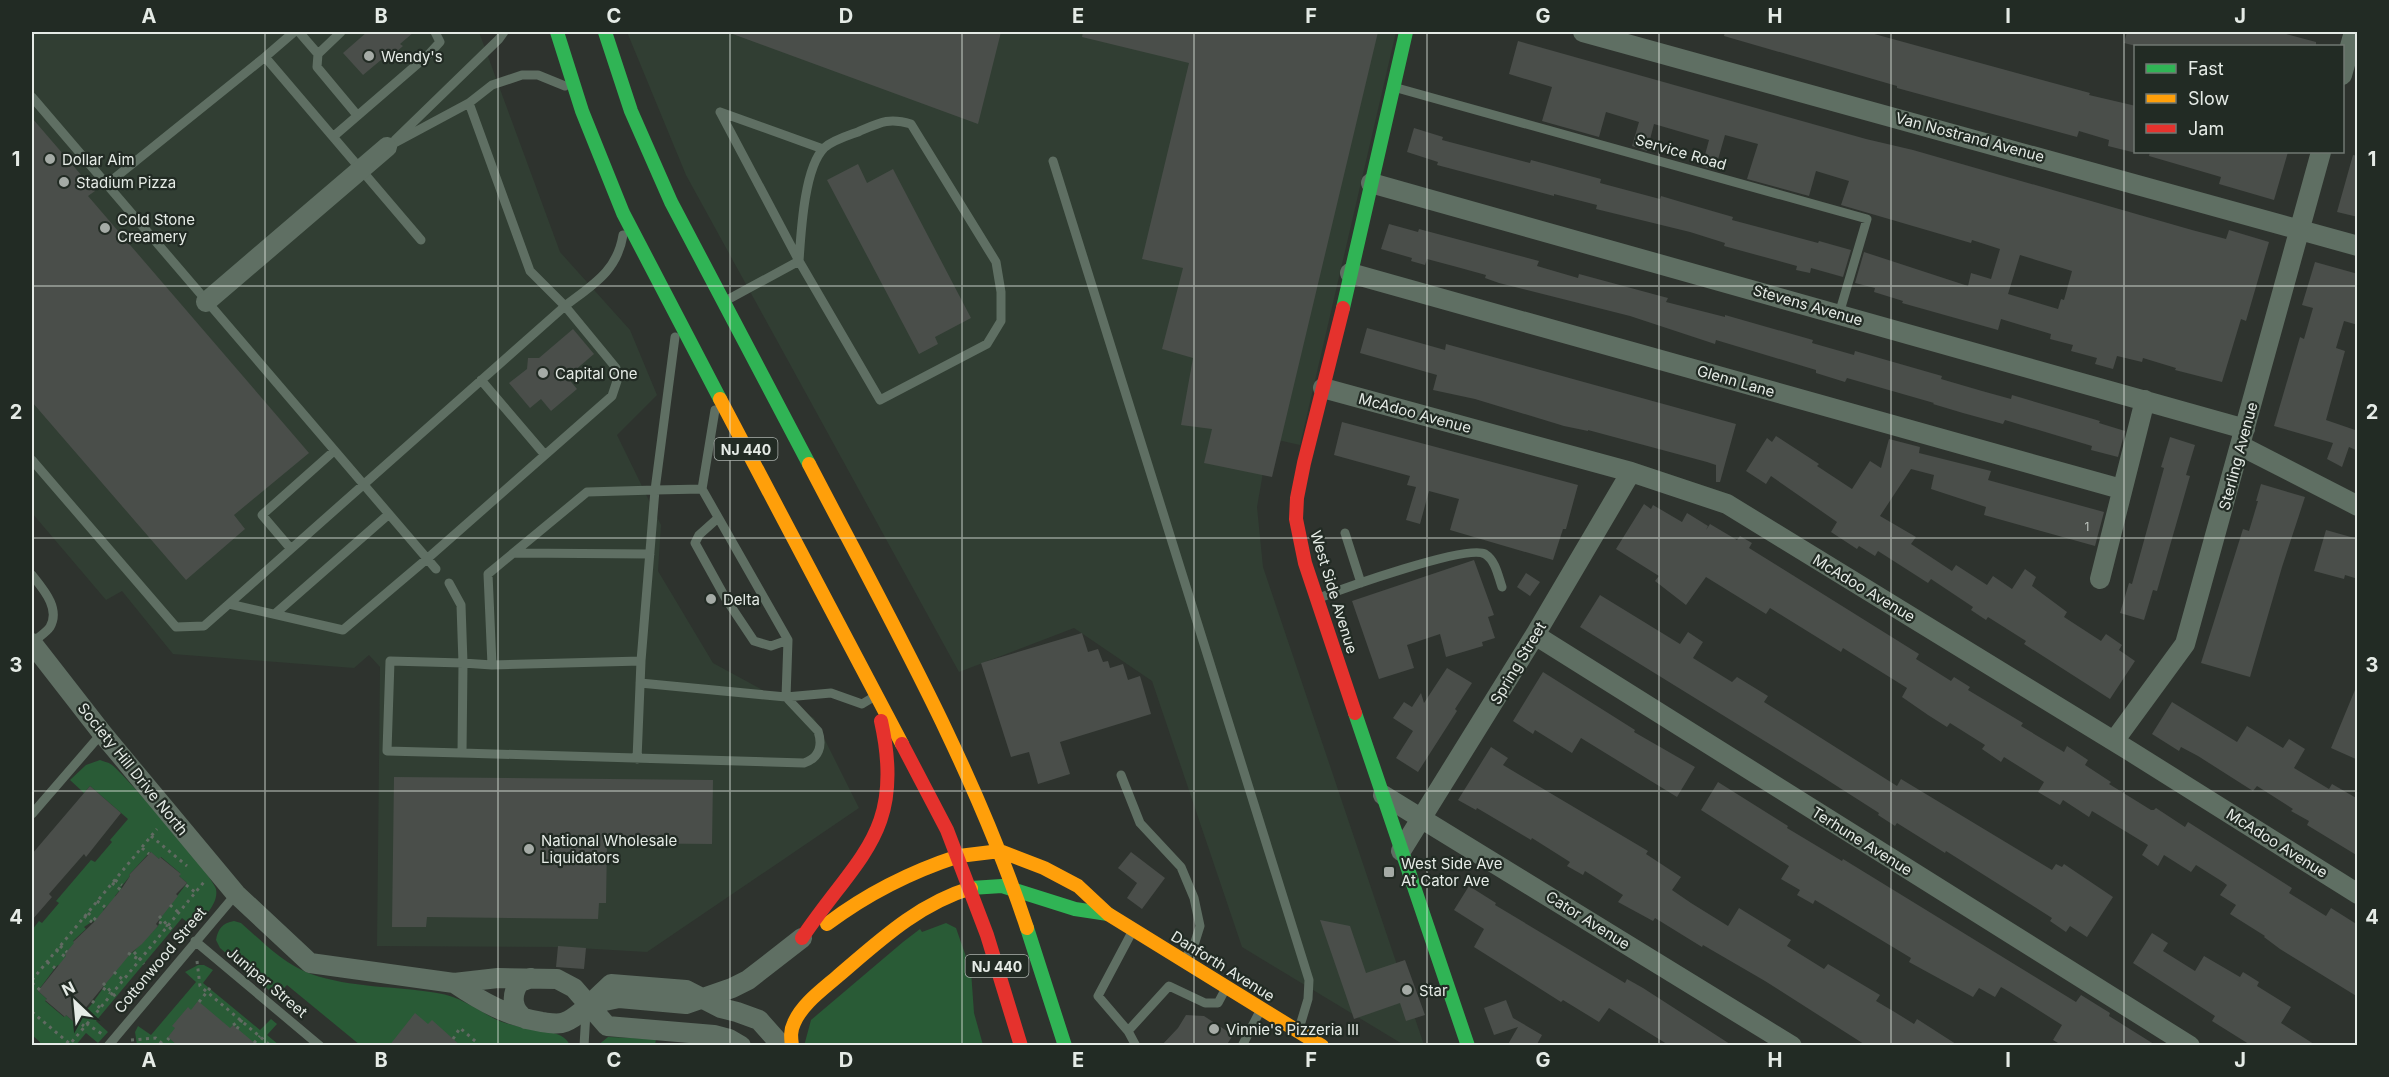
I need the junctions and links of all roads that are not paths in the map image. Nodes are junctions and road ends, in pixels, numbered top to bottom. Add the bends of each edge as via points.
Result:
1 (294, 32) edge
2 (299, 32) edge
3 (341, 32) edge
4 (435, 32) edge
5 (504, 32) edge
6 (556, 32) edge
7 (605, 32) edge
8 (1406, 32) edge
9 (1582, 32) edge
10 (2354, 32) edge
11 (318, 54) junction
12 (265, 57) junction
13 (2344, 71) edge
14 (1392, 87) junction
15 (574, 93) junction
16 (32, 97) edge
17 (612, 98) dead end
18 (469, 103) junction
19 (357, 115) junction
20 (334, 136) junction
21 (387, 147) junction
22 (823, 148) junction
23 (2321, 153) edge
24 (1053, 161) dead end
25 (362, 169) junction
26 (656, 172) junction
27 (1371, 183) junction
28 (106, 185) junction
29 (624, 215) junction
30 (2300, 229) junction
31 (421, 240) dead end
32 (2358, 246) edge
33 (799, 261) junction
34 (1350, 273) junction
35 (206, 302) junction
36 (722, 302) junction
37 (565, 306) junction
38 (1839, 314) junction
39 (677, 319) junction
40 (481, 380) junction
41 (1323, 388) junction
42 (718, 396) junction
43 (2145, 400) junction
44 (2243, 438) junction
45 (334, 450) junction
46 (545, 455) junction
47 (32, 460) edge
48 (1631, 472) junction
49 (364, 484) junction
50 (702, 489) junction
51 (2121, 489) junction
52 (654, 490) junction
53 (2358, 506) edge
54 (389, 513) junction
55 (718, 518) junction
56 (1345, 533) dead end
57 (291, 549) junction
58 (514, 553) junction
59 (650, 554) junction
60 (428, 558) junction
61 (436, 568) dead end
62 (32, 575) edge
63 (2100, 579) dead end
64 (449, 583) dead end
65 (1361, 583) junction
66 (1502, 587) dead end
67 (1316, 599) junction
68 (229, 604) junction
69 (276, 613) junction
70 (1535, 635) junction
71 (788, 640) junction
72 (32, 643) edge
73 (641, 661) junction
74 (463, 663) junction
75 (492, 665) junction
76 (640, 683) junction
77 (877, 696) junction
78 (786, 697) junction
79 (102, 733) junction
80 (2114, 741) junction
81 (462, 753) junction
82 (637, 759) junction
83 (1121, 775) dead end
84 (1383, 795) junction
85 (32, 814) edge
86 (1422, 819) junction
87 (1000, 851) junction
88 (1401, 851) junction
89 (959, 856) junction
90 (971, 888) junction
91 (1015, 889) junction
92 (236, 894) junction
93 (2358, 894) edge
94 (1108, 914) junction
95 (1133, 930) junction
96 (802, 938) junction
97 (195, 941) junction
98 (1184, 961) junction
99 (531, 978) junction
100 (454, 983) junction
101 (1226, 987) junction
102 (702, 999) junction
103 (642, 1000) junction
104 (587, 1004) junction
105 (1261, 1009) junction
106 (526, 1019) junction
107 (1461, 1024) junction
108 (640, 1029) junction
109 (1128, 1031) junction
110 (1299, 1031) junction
111 (112, 1044) edge
112 (320, 1046) edge
113 (584, 1046) edge
114 (741, 1046) edge
115 (782, 1046) edge
116 (792, 1046) edge
117 (1021, 1046) edge
118 (1065, 1046) edge
119 (1136, 1046) edge
120 (1242, 1046) edge
121 (1322, 1046) edge
122 (1458, 1046) edge
123 (1468, 1046) edge
124 (1792, 1046) edge
125 (2190, 1046) edge

1 - 12 lane
2 - 11 lane
3 - 11 lane
4 - 19 lane via 440,42 429,54
5 - 21 lane
6 - 15 main road, NJ 440
7 - 26 main road, NJ 440
8 - 14 main road, West Side Avenue
9 - 30 street, Van Nostrand Avenue
10 - 13 street
11 - 19 lane via 317,67
12 - 20 lane
12 - 28 lane
14 - 27 main road, West Side Avenue
14 - 38 lane, Service Road via 1867,219
15 - 18 lane via 537,75 522,75 492,85
15 - 29 main road, NJ 440
16 - 28 lane
17 - 26 main road
18 - 21 lane
18 - 37 lane via 530,271
19 - 20 lane
20 - 25 lane
21 - 25 street
22 - 33 lane via 803,207
22 - 33 lane via 720,112
22 - 33 lane via 879,122 896,119 911,124 996,262 1001,321 987,344 880,400
23 - 30 street, Sterling Avenue
24 - 110 lane via 1309,980
25 - 31 lane
25 - 35 street
26 - 36 main road, NJ 440
27 - 34 main road, West Side Avenue
27 - 38 street, Stevens Avenue
28 - 35 lane
29 - 37 lane via 620,252 613,264
29 - 39 main road, NJ 440
30 - 32 street, Van Nostrand Avenue
30 - 44 street, Sterling Avenue
33 - 36 lane
34 - 41 main road, West Side Avenue
34 - 51 street, Glenn Lane
35 - 45 lane
36 - 87 main road, NJ 440 via 952,739
37 - 40 lane
37 - 46 lane via 616,368 617,381 612,396
38 - 43 street, Stevens Avenue
39 - 42 main road, NJ 440
39 - 52 lane
40 - 46 lane
40 - 49 lane
41 - 48 street, McAdoo Avenue
41 - 67 main road, West Side Avenue via 1304,463 1296,519
42 - 50 lane
42 - 77 main road, NJ 440
43 - 44 street, Stevens Avenue
43 - 51 street
44 - 53 street, Stevens Avenue
44 - 80 street, Sterling Avenue via 2185,644
45 - 49 lane
45 - 57 lane via 262,515
46 - 60 lane
47 - 68 lane via 176,627 204,626
48 - 70 street, Spring Street
48 - 80 street, McAdoo Avenue via 1727,504
49 - 54 lane
49 - 57 lane
50 - 52 lane
50 - 55 lane
51 - 63 street
52 - 58 lane via 587,492
52 - 59 lane
54 - 60 lane
54 - 69 lane
55 - 71 lane
55 - 71 lane via 695,543 703,559 754,641 771,646
56 - 65 lane
57 - 68 lane
58 - 59 lane
58 - 75 lane via 488,574
59 - 73 lane
60 - 61 lane
60 - 69 lane via 343,630
62 - 72 lane via 49,599 53,614 50,627
64 - 74 lane via 460,605
65 - 66 lane via 1469,552 1484,553 1493,562
65 - 67 lane
67 - 84 main road, West Side Avenue
68 - 69 lane
70 - 86 street, Spring Street
70 - 125 street, Terhune Avenue
71 - 78 lane
72 - 79 street, Society Hill Drive North
73 - 75 lane
73 - 76 lane
74 - 75 lane
74 - 81 lane
74 - 81 lane via 390,662 387,750
76 - 78 lane
76 - 82 lane
77 - 78 lane via 862,704 831,693
77 - 89 main road, NJ 440
77 - 96 main road via 889,775 881,821 861,860
78 - 82 lane via 818,731 821,744 811,761
79 - 85 lane
79 - 92 street, Society Hill Drive North
80 - 93 street, McAdoo Avenue
81 - 82 lane
83 - 98 lane via 1140,823 1181,867 1194,898 1200,926
84 - 86 street, Cator Avenue
84 - 88 main road, West Side Avenue
86 - 88 street, Spring Street
86 - 124 street, Cator Avenue
87 - 89 main road, Danforth Avenue
87 - 91 main road, NJ 440
87 - 94 main road, Danforth Avenue via 1078,886
88 - 107 main road, West Side Avenue
89 - 90 main road, NJ 440
89 - 96 main road, Danforth Avenue via 882,885
90 - 91 main road, Danforth Avenue via 991,885
90 - 116 main road, Danforth Avenue via 904,920 836,978 801,1010 794,1022
90 - 117 main road, NJ 440
91 - 94 main road, Danforth Avenue via 1075,909
91 - 118 main road, NJ 440
92 - 97 lane, Cottonwood Street
92 - 100 street, Society Hill Drive North via 310,963
94 - 95 main road, Danforth Avenue
95 - 98 main road, Danforth Avenue
95 - 109 lane via 1098,996
96 - 102 street via 748,980
97 - 111 lane, Cottonwood Street
97 - 112 lane, Juniper Street
98 - 101 main road, Danforth Avenue
99 - 100 street
99 - 104 street via 566,982
99 - 106 street via 520,982 513,997 518,1014
100 - 106 street via 478,999
101 - 105 main road, Danforth Avenue
101 - 109 lane via 1218,1003 1205,1003 1169,986
102 - 103 street via 686,1004
102 - 104 street via 686,990 611,984
102 - 115 street via 759,1020
103 - 104 street via 619,998
103 - 108 street via 635,1013
104 - 106 street via 572,1019 559,1024
104 - 108 street via 608,1026
104 - 113 lane
105 - 110 main road, Danforth Avenue
105 - 120 lane
107 - 122 main road
107 - 123 main road, West Side Avenue
108 - 114 street via 714,1035
109 - 119 lane
110 - 121 main road, Danforth Avenue

